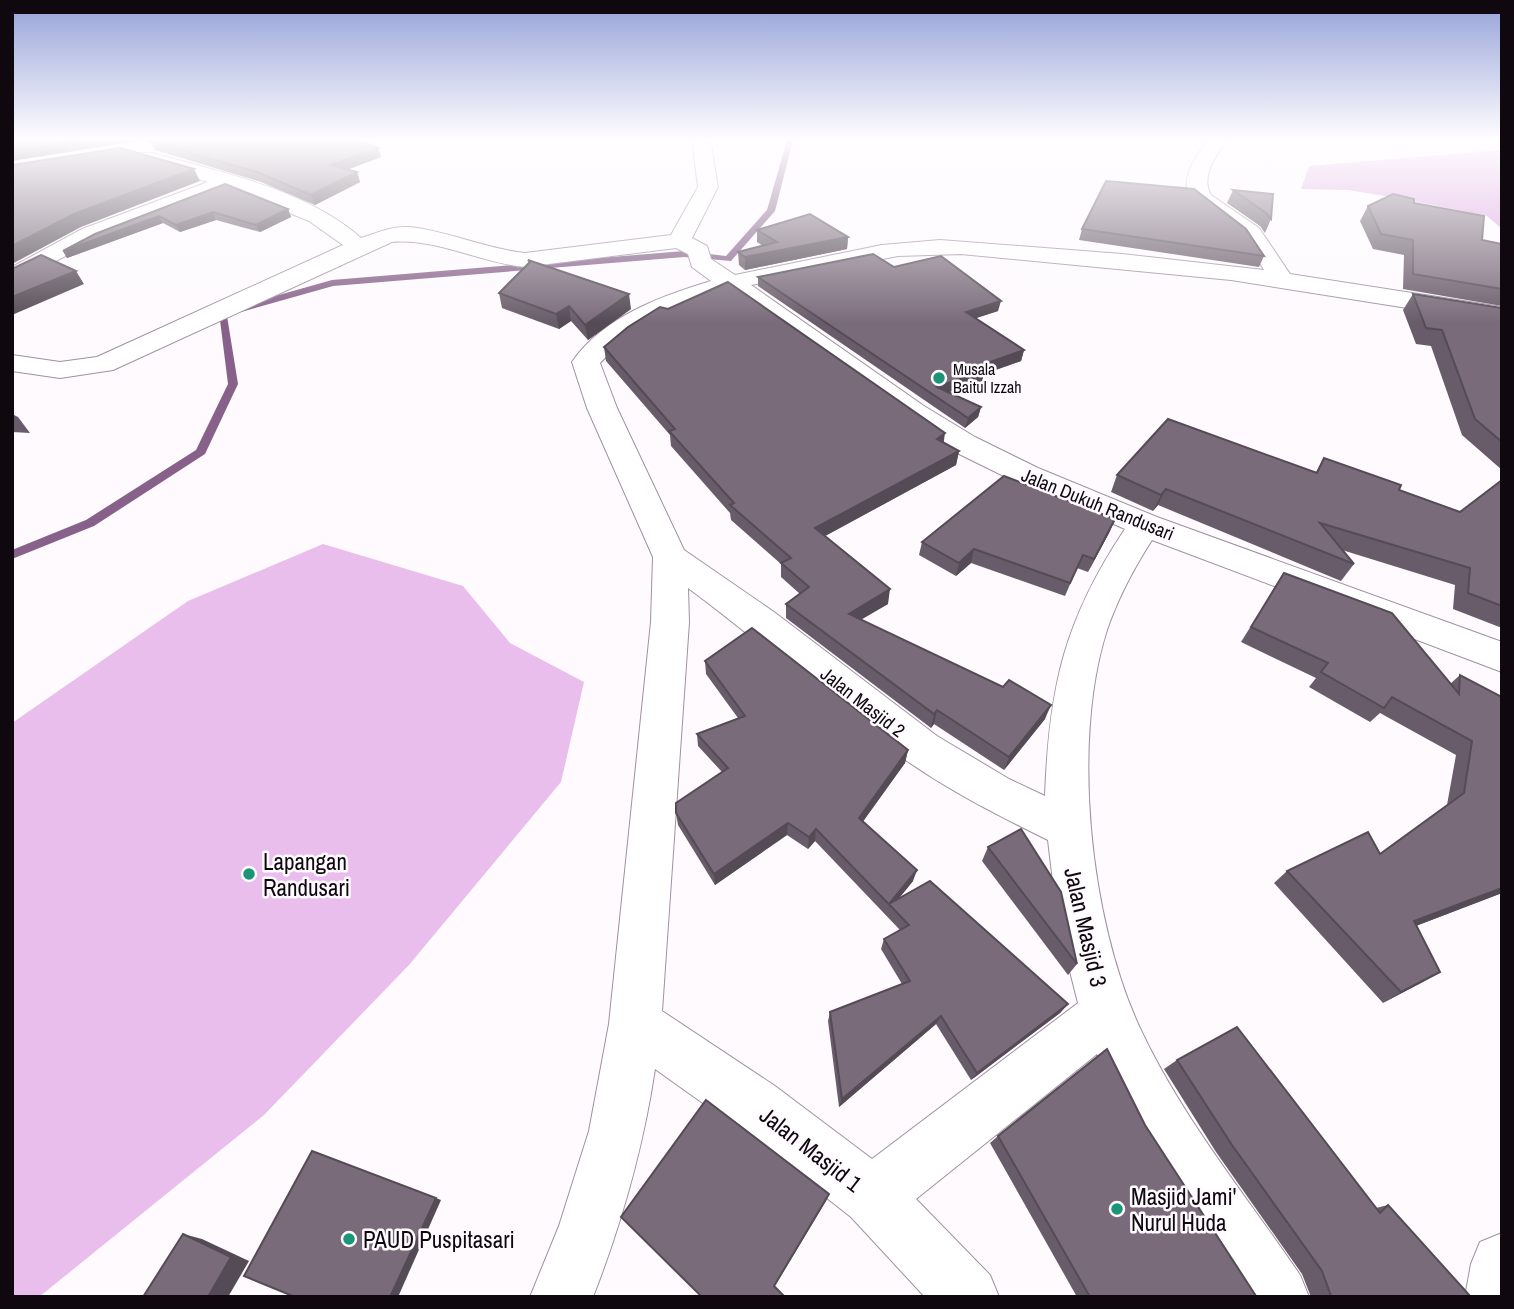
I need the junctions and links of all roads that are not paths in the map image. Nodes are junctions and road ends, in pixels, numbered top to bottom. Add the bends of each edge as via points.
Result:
1 (174, 201) edge
2 (278, 201) edge
3 (705, 201) edge
4 (1205, 201) edge
5 (358, 247) junction
6 (693, 251) junction
7 (12, 277) edge
8 (1282, 279) junction
9 (729, 282) junction
10 (1502, 315) edge
11 (12, 363) edge
12 (1145, 525) junction
13 (670, 557) junction
14 (1502, 657) edge
15 (1067, 827) junction
16 (1107, 1013) junction
17 (635, 1024) junction
18 (872, 1196) junction
19 (1502, 1264) edge
20 (561, 1297) edge
21 (968, 1297) edge
22 (1278, 1297) edge
23 (1497, 1297) edge

1 - 7 street via 90,234
2 - 5 street via 336,228
3 - 6 street
4 - 8 street via 1251,233
5 - 6 street via 409,234 526,260
5 - 11 street via 103,363 60,370
6 - 9 street, Jalan Dukuh Randusari
8 - 9 street via 1013,251 900,249
8 - 10 street
9 - 12 street, Jalan Dukuh Randusari via 964,444
9 - 13 street via 630,324 603,341 586,362 602,408
12 - 14 street, Jalan Dukuh Randusari
12 - 15 street, Jalan Masjid 3 via 1111,578 1087,634 1071,709
13 - 15 street, Jalan Masjid 2 via 944,764
13 - 17 street via 670,622
15 - 16 street, Jalan Masjid 3 via 1073,882
16 - 18 street
16 - 22 street, Jalan Masjid 3 via 1138,1083
17 - 18 street, Jalan Masjid 1 via 755,1106
17 - 20 street via 617,1131 590,1228
18 - 21 street, Jalan Masjid 1
19 - 23 street

